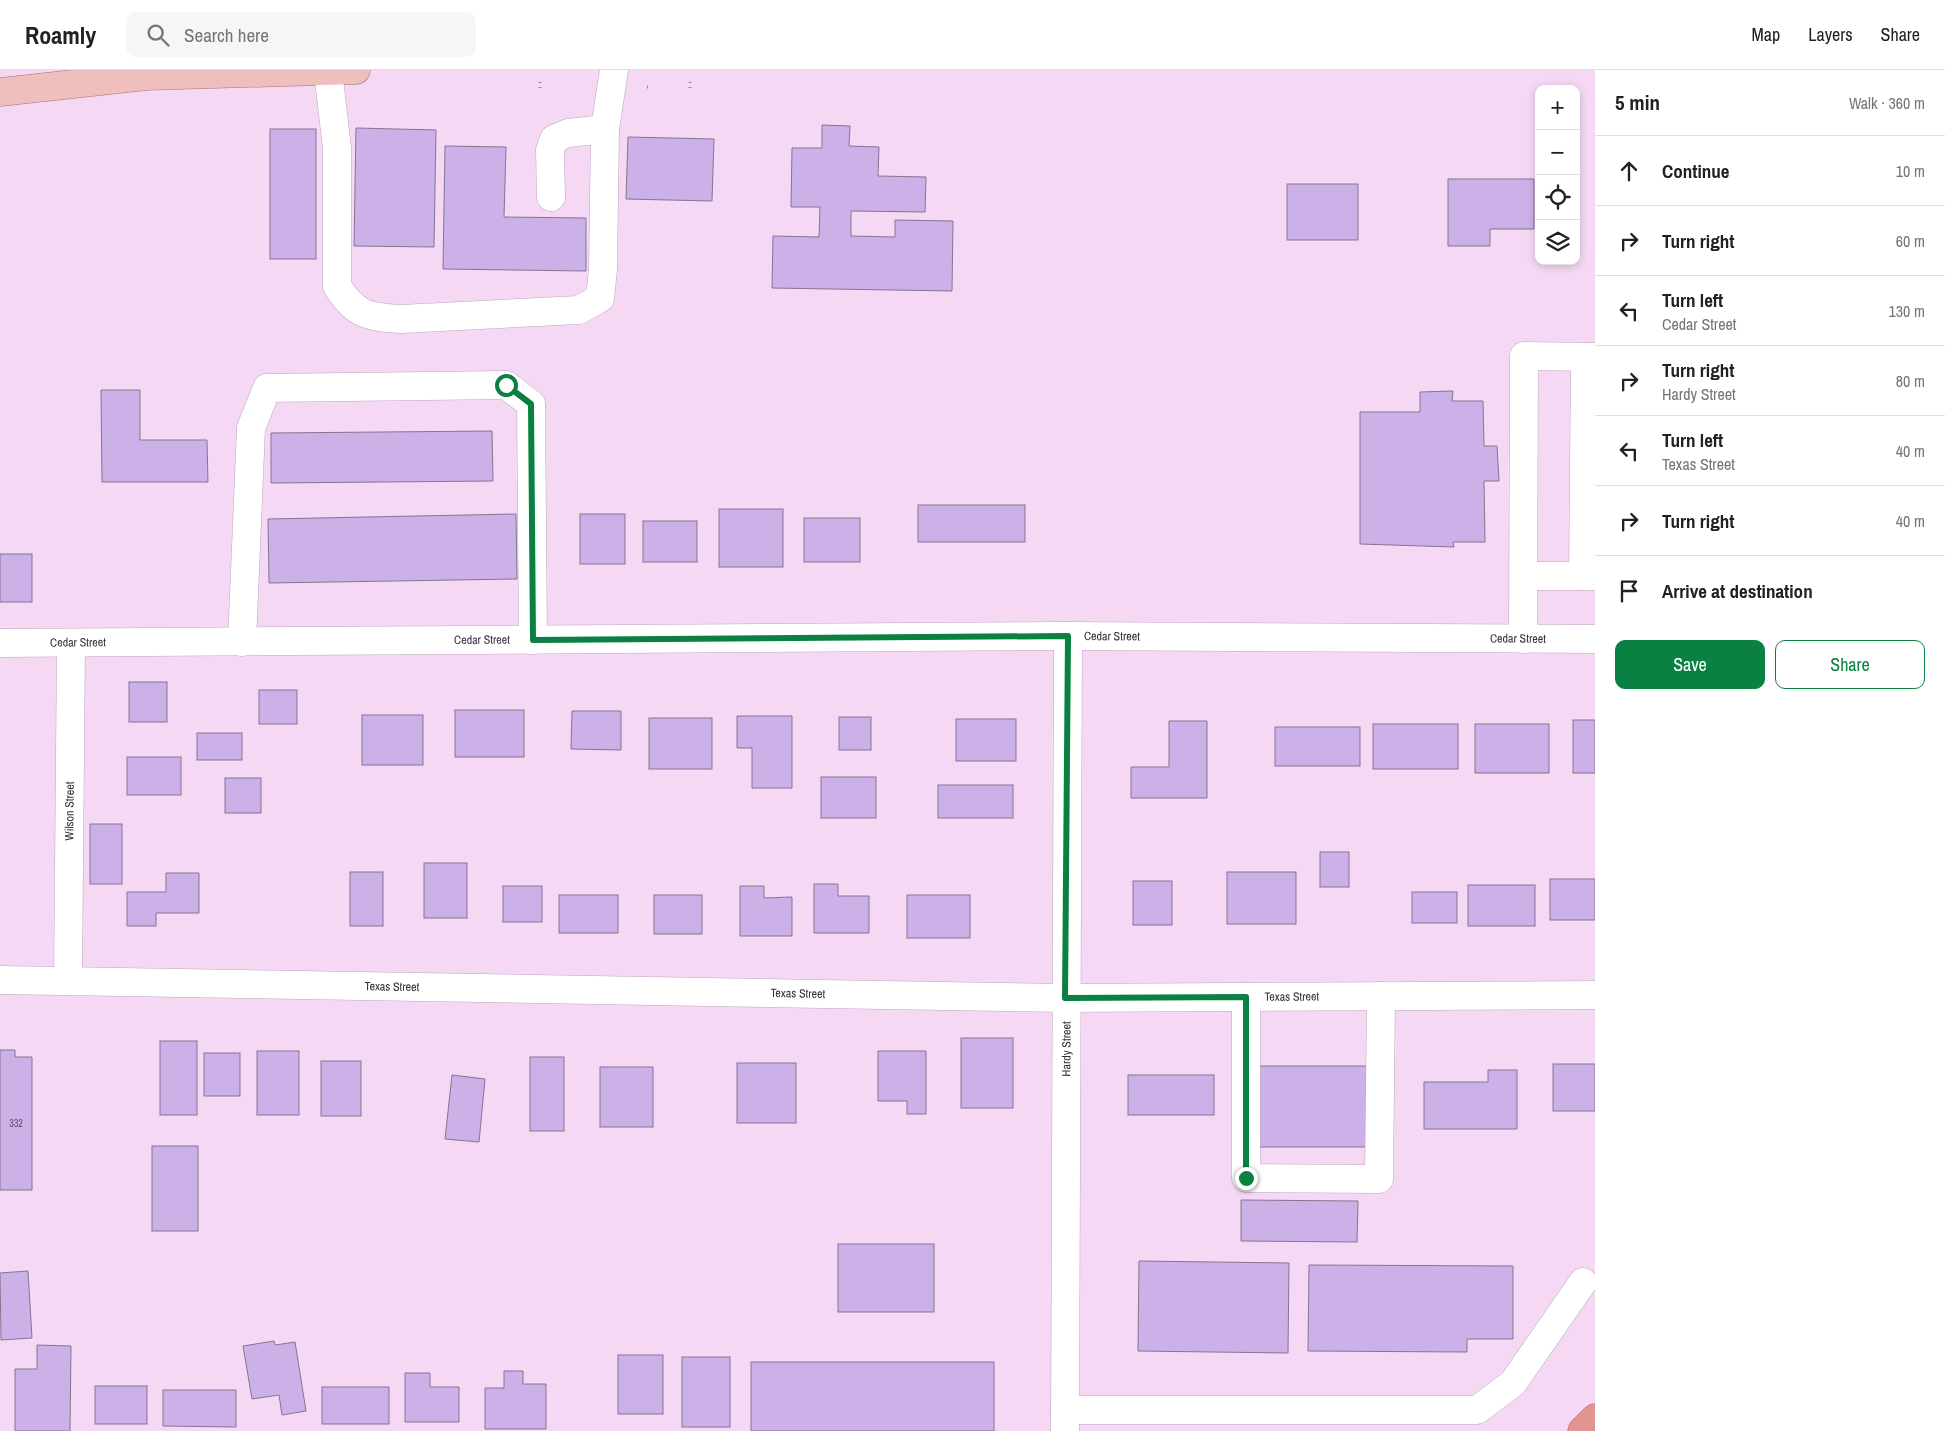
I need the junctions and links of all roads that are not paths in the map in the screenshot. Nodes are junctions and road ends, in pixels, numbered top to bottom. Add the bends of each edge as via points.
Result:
1 (356, 70) edge
2 (614, 70) edge
3 (328, 71) edge
4 (0, 92) edge
5 (605, 129) junction
6 (551, 196) dead end
7 (1590, 357) edge
8 (1590, 404) edge
9 (1524, 576) junction
10 (1589, 576) edge
11 (1068, 636) junction
12 (1523, 639) junction
13 (1595, 639) edge
14 (533, 640) junction
15 (242, 642) junction
16 (71, 643) junction
17 (0, 644) edge
18 (0, 980) edge
19 (68, 980) junction
20 (1595, 995) edge
21 (1381, 996) junction
22 (1246, 997) junction
23 (1065, 998) junction
24 (1583, 1282) dead end
25 (1595, 1410) edge
26 (1595, 1418) edge
27 (1065, 1421) edge
28 (1581, 1431) edge

1 - 3 main road
2 - 5 street
3 - 4 main road via 146,76
3 - 5 street via 337,148 337,286 348,304 373,317 579,310 600,298
5 - 6 street via 568,133 554,139 550,150
7 - 8 street
7 - 9 street via 1524,356
8 - 10 street
9 - 10 street
9 - 12 street
11 - 12 street, Cedar Street
11 - 14 street, Cedar Street
11 - 23 street, Hardy Street
12 - 13 street, Cedar Street
14 - 15 street, Cedar Street
14 - 15 street via 531,404 506,385 496,385 267,388 251,428
15 - 16 street, Cedar Street
16 - 17 street, Cedar Street
16 - 19 street, Wilson Street
18 - 19 street, Texas Street
19 - 23 street, Texas Street
20 - 21 street, Texas Street
21 - 22 street, Texas Street
21 - 22 street via 1379,1179 1246,1178
22 - 23 street, Texas Street
23 - 27 street, Hardy Street
24 - 27 street via 1513,1383 1477,1410
25 - 28 main road
26 - 28 highway

